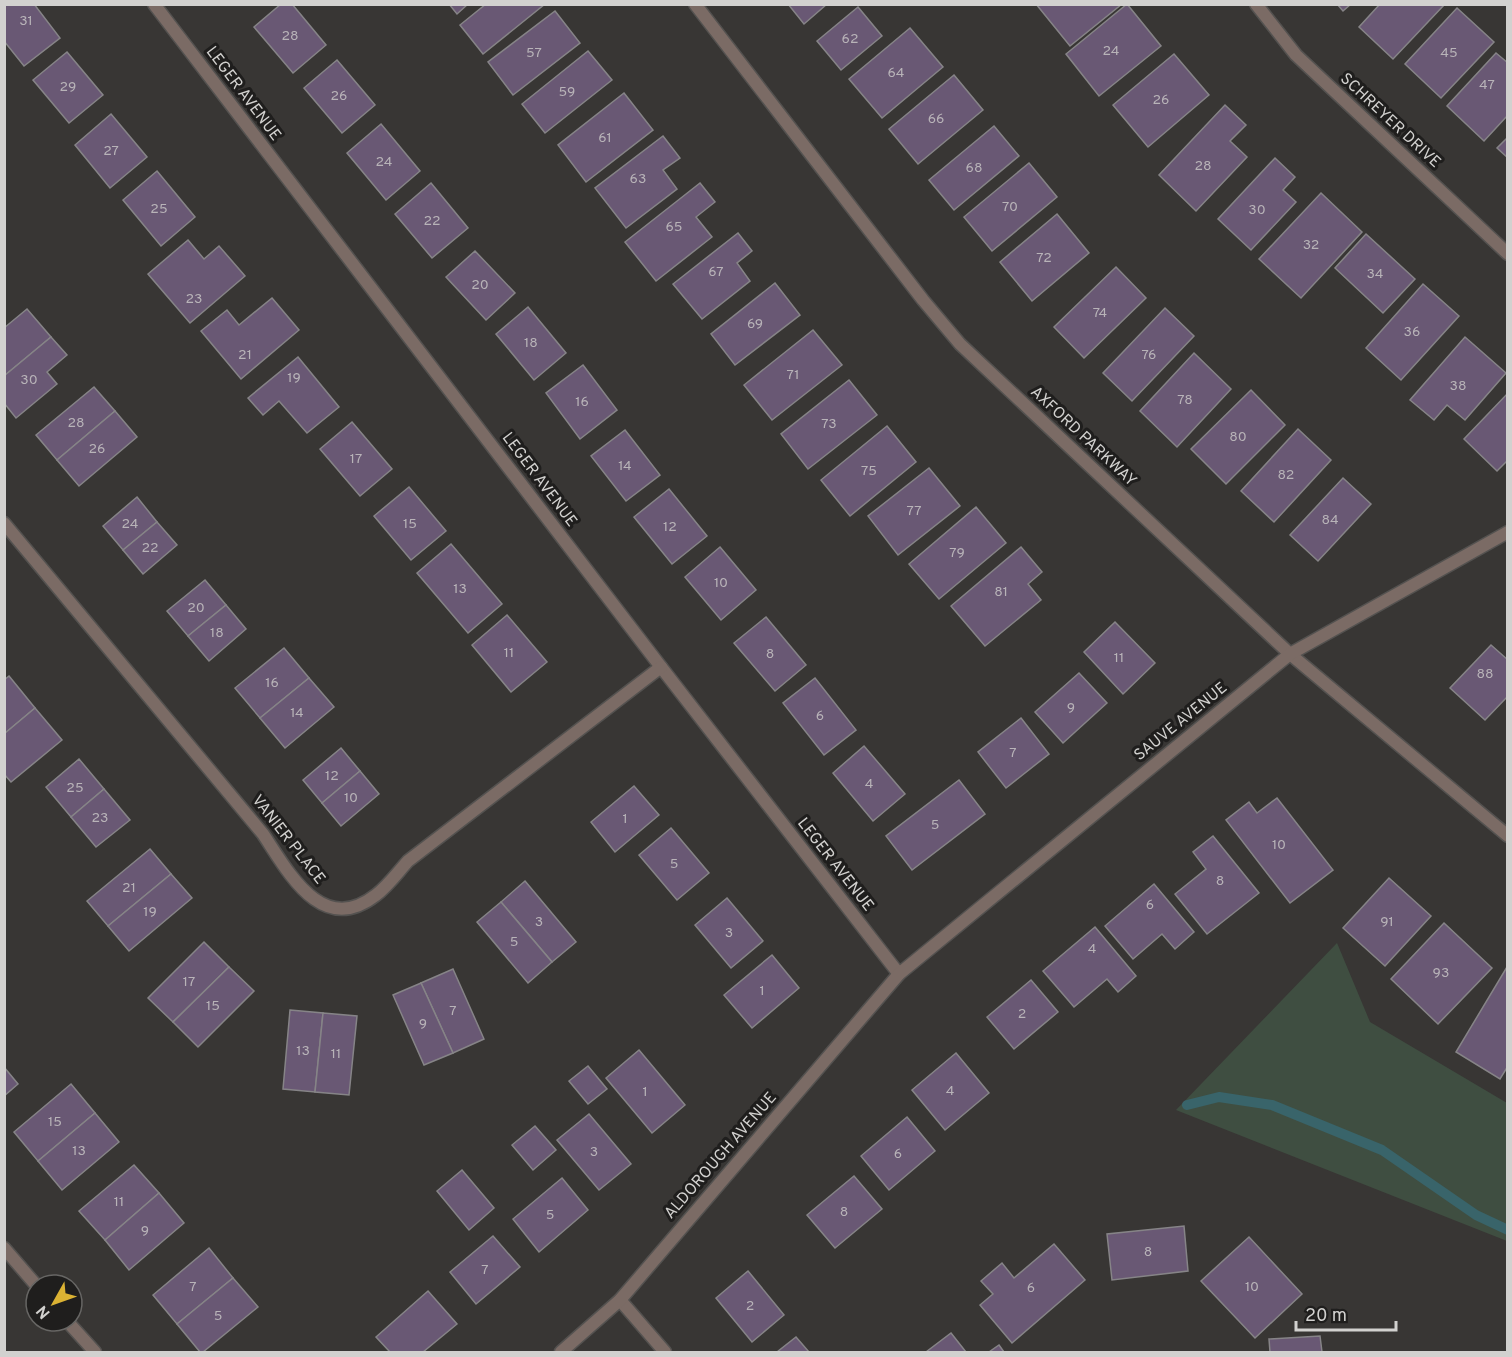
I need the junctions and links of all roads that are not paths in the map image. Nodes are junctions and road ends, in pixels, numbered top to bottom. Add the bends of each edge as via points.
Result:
1 (154, 4) edge
2 (695, 4) edge
3 (1257, 4) edge
4 (1508, 254) edge
5 (4, 523) edge
6 (1508, 532) edge
7 (1290, 654) junction
8 (661, 667) junction
9 (1508, 836) edge
10 (899, 974) junction
11 (6, 1252) edge
12 (25, 1273) edge
13 (620, 1300) junction
14 (78, 1333) edge
15 (95, 1353) edge
16 (561, 1353) edge
17 (665, 1353) edge

1 - 8 street, LEGER AVENUE
2 - 7 street, AXFORD PARKWAY via 960,344
3 - 4 street, SCHREYER DRIVE via 1296,55
5 - 8 street, VANIER PLACE via 264,834 293,878 311,897 334,909 357,907 377,895 408,861
6 - 7 street, SAUVE AVENUE
7 - 9 street, AXFORD PARKWAY
7 - 10 street, SAUVE AVENUE
8 - 10 street, LEGER AVENUE
10 - 13 street, ALDOROUGH AVENUE
11 - 12 street
13 - 16 street, ALDOROUGH AVENUE
13 - 17 street
14 - 15 street

